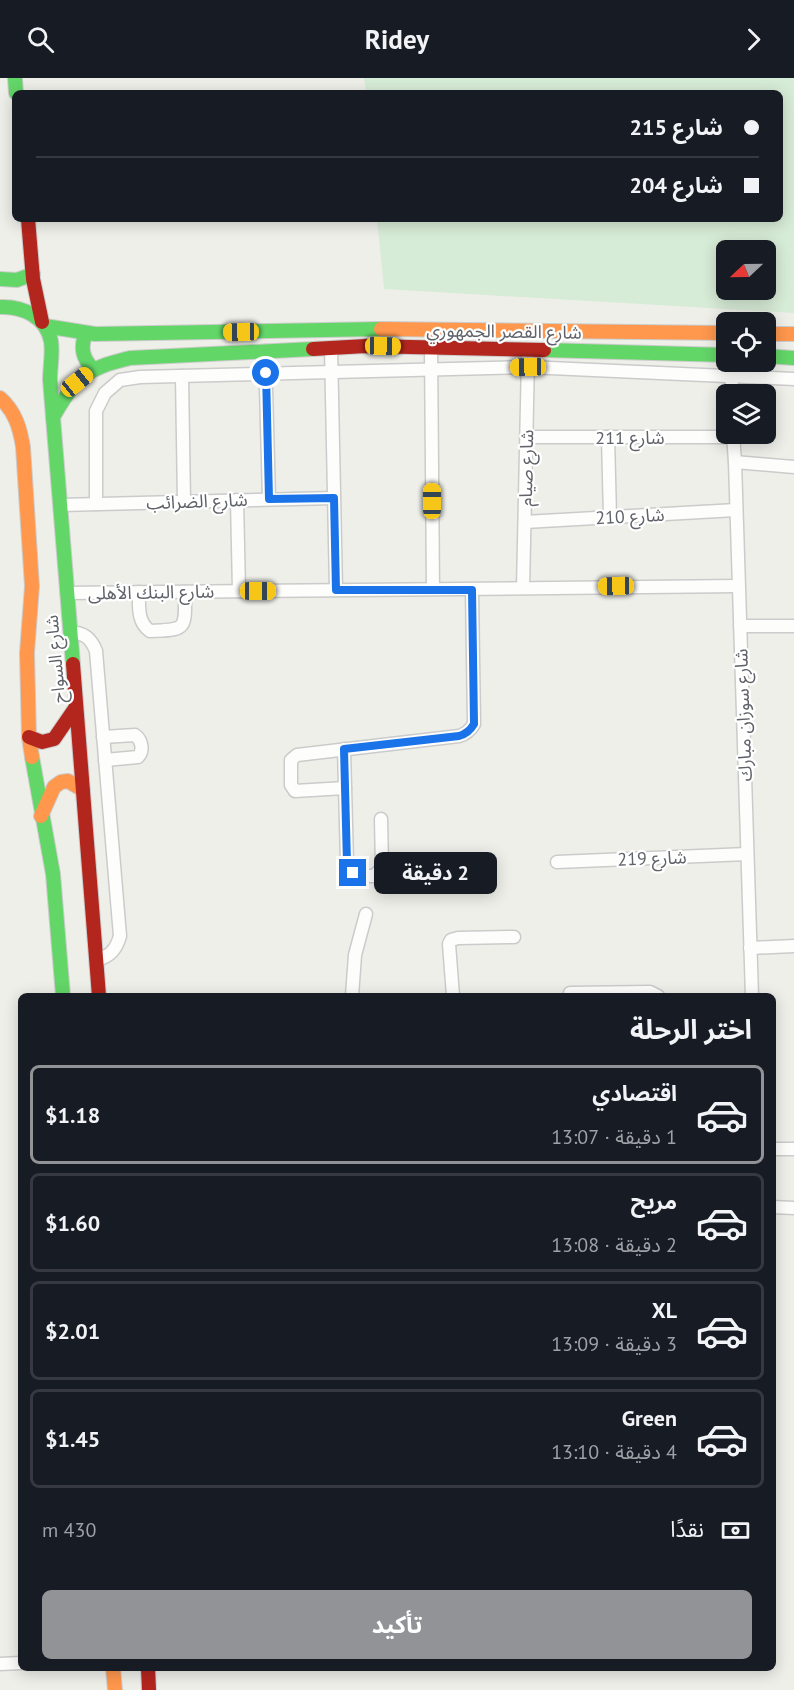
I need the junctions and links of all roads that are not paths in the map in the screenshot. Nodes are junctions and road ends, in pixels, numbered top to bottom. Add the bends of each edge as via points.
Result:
1 (28, 222) edge
2 (33, 274) junction
3 (0, 279) edge
4 (0, 307) edge
5 (43, 324) junction
6 (86, 333) junction
7 (716, 333) edge
8 (776, 334) edge
9 (794, 334) edge
10 (431, 347) junction
11 (331, 348) junction
12 (528, 349) junction
13 (265, 351) junction
14 (716, 354) edge
15 (776, 357) edge
16 (794, 358) edge
17 (528, 367) junction
18 (93, 369) junction
19 (432, 369) junction
20 (332, 372) junction
21 (731, 372) edge
22 (266, 373) junction
23 (182, 375) junction
24 (731, 376) junction
25 (794, 379) edge
26 (731, 384) edge
27 (0, 398) edge
28 (53, 417) junction
29 (716, 435) edge
30 (527, 437) junction
31 (608, 437) junction
32 (734, 444) edge
33 (735, 462) junction
34 (794, 466) edge
35 (334, 498) junction
36 (269, 499) junction
37 (237, 500) junction
38 (184, 502) junction
39 (96, 504) junction
40 (61, 505) junction
41 (736, 510) junction
42 (610, 517) junction
43 (525, 522) junction
44 (738, 586) junction
45 (523, 588) junction
46 (433, 589) junction
47 (336, 590) junction
48 (472, 590) junction
49 (239, 591) junction
50 (139, 592) junction
51 (184, 592) junction
52 (67, 593) junction
53 (740, 626) junction
54 (794, 626) edge
55 (70, 632) junction
56 (76, 707) junction
57 (29, 737) junction
58 (103, 737) junction
59 (344, 749) junction
60 (105, 760) junction
61 (345, 788) junction
62 (83, 790) junction
63 (41, 816) junction
64 (381, 819) dead end
65 (747, 854) junction
66 (557, 862) dead end
67 (366, 914) dead end
68 (514, 937) dead end
69 (794, 946) edge
70 (750, 948) junction
71 (97, 960) junction
72 (63, 993) edge
73 (99, 993) edge
74 (352, 993) edge
75 (453, 993) edge
76 (570, 993) dead end
77 (652, 993) edge
78 (752, 993) edge
79 (776, 1149) edge
80 (794, 1149) edge
81 (776, 1208) edge
82 (794, 1208) edge
83 (18, 1663) edge
84 (0, 1664) edge
85 (113, 1671) edge
86 (148, 1671) edge
87 (115, 1690) edge
88 (149, 1690) edge

1 - 2 main road, شارع السواح
2 - 3 main road via 12,282
2 - 5 main road, شارع السواح
4 - 5 main road via 29,311
5 - 6 main road, شارع القصر الجمهوري
5 - 28 main road, شارع السواح via 51,339
6 - 7 main road, شارع القصر الجمهوري via 362,329
6 - 18 main road via 81,348
8 - 9 main road
10 - 11 main road, شارع القصر الجمهوري
10 - 12 main road, شارع القصر الجمهوري
10 - 19 street
11 - 13 main road, شارع القصر الجمهوري
11 - 20 street
12 - 14 main road, شارع القصر الجمهوري
12 - 17 street, شارع صيام
13 - 18 main road, شارع القصر الجمهوري via 130,358
13 - 22 street
15 - 16 main road
17 - 19 street
17 - 24 street
17 - 30 street, شارع صيام
18 - 28 main road, شارع القصر الجمهوري via 77,382
19 - 20 street
19 - 46 street
20 - 22 street
20 - 35 street
21 - 24 street
22 - 23 street
22 - 36 street
23 - 38 street
23 - 39 street via 120,380 105,393 96,411
24 - 25 street
24 - 26 street
27 - 57 main road, شارع السواح via 14,413 23,447 32,586 27,653
28 - 40 main road, شارع السواح
29 - 31 street, شارع 211
30 - 31 street, شارع 211
30 - 43 street, شارع صيام
31 - 42 street
32 - 33 street, شارع سوزان مبارك
33 - 34 street
33 - 41 street, شارع سوزان مبارك
35 - 36 street, شارع الضرائب
35 - 47 street
36 - 37 street, شارع الضرائب
37 - 38 street, شارع الضرائب
37 - 49 street
38 - 39 street, شارع الضرائب
39 - 40 street, شارع الضرائب
40 - 52 main road, شارع السواح
41 - 42 street, شارع 210
41 - 44 street, شارع سوزان مبارك
42 - 43 street, شارع 210
43 - 45 street, شارع صيام
44 - 45 street, شارع البنك الأهلى
44 - 53 street, شارع سوزان مبارك
45 - 48 street, شارع البنك الأهلى
46 - 47 street, شارع البنك الأهلى
46 - 48 street, شارع البنك الأهلى
47 - 49 street, شارع البنك الأهلى
48 - 59 street via 474,724 468,732
49 - 51 street, شارع البنك الأهلى
50 - 51 street, شارع البنك الأهلى
50 - 51 street via 140,620 150,631 182,626
50 - 52 street, شارع البنك الأهلى
52 - 55 main road, شارع السواح
53 - 54 street
53 - 65 street, شارع سوزان مبارك
55 - 56 main road, شارع السواح
55 - 58 street via 87,637 96,651
56 - 57 main road via 54,739 39,742
56 - 62 main road, شارع السواح
57 - 63 main road, شارع السواح
58 - 60 street
58 - 60 street via 135,735 141,743 138,757
59 - 61 street
59 - 61 street via 297,755 290,764 295,791
60 - 71 street via 120,936 112,952
61 - 64 street via 347,863 357,875 374,876 382,866
62 - 63 main road via 71,781 57,783
62 - 71 main road, شارع السواح
63 - 72 main road, شارع السواح via 56,894
65 - 66 street, شارع 219
65 - 70 street, شارع سوزان مبارك
67 - 74 street via 355,955
68 - 75 street via 451,940
69 - 70 street
70 - 78 street, شارع سوزان مبارك
71 - 73 main road, شارع السواح
76 - 77 street
79 - 80 street
81 - 82 street
83 - 84 street
85 - 87 main road
86 - 88 main road

